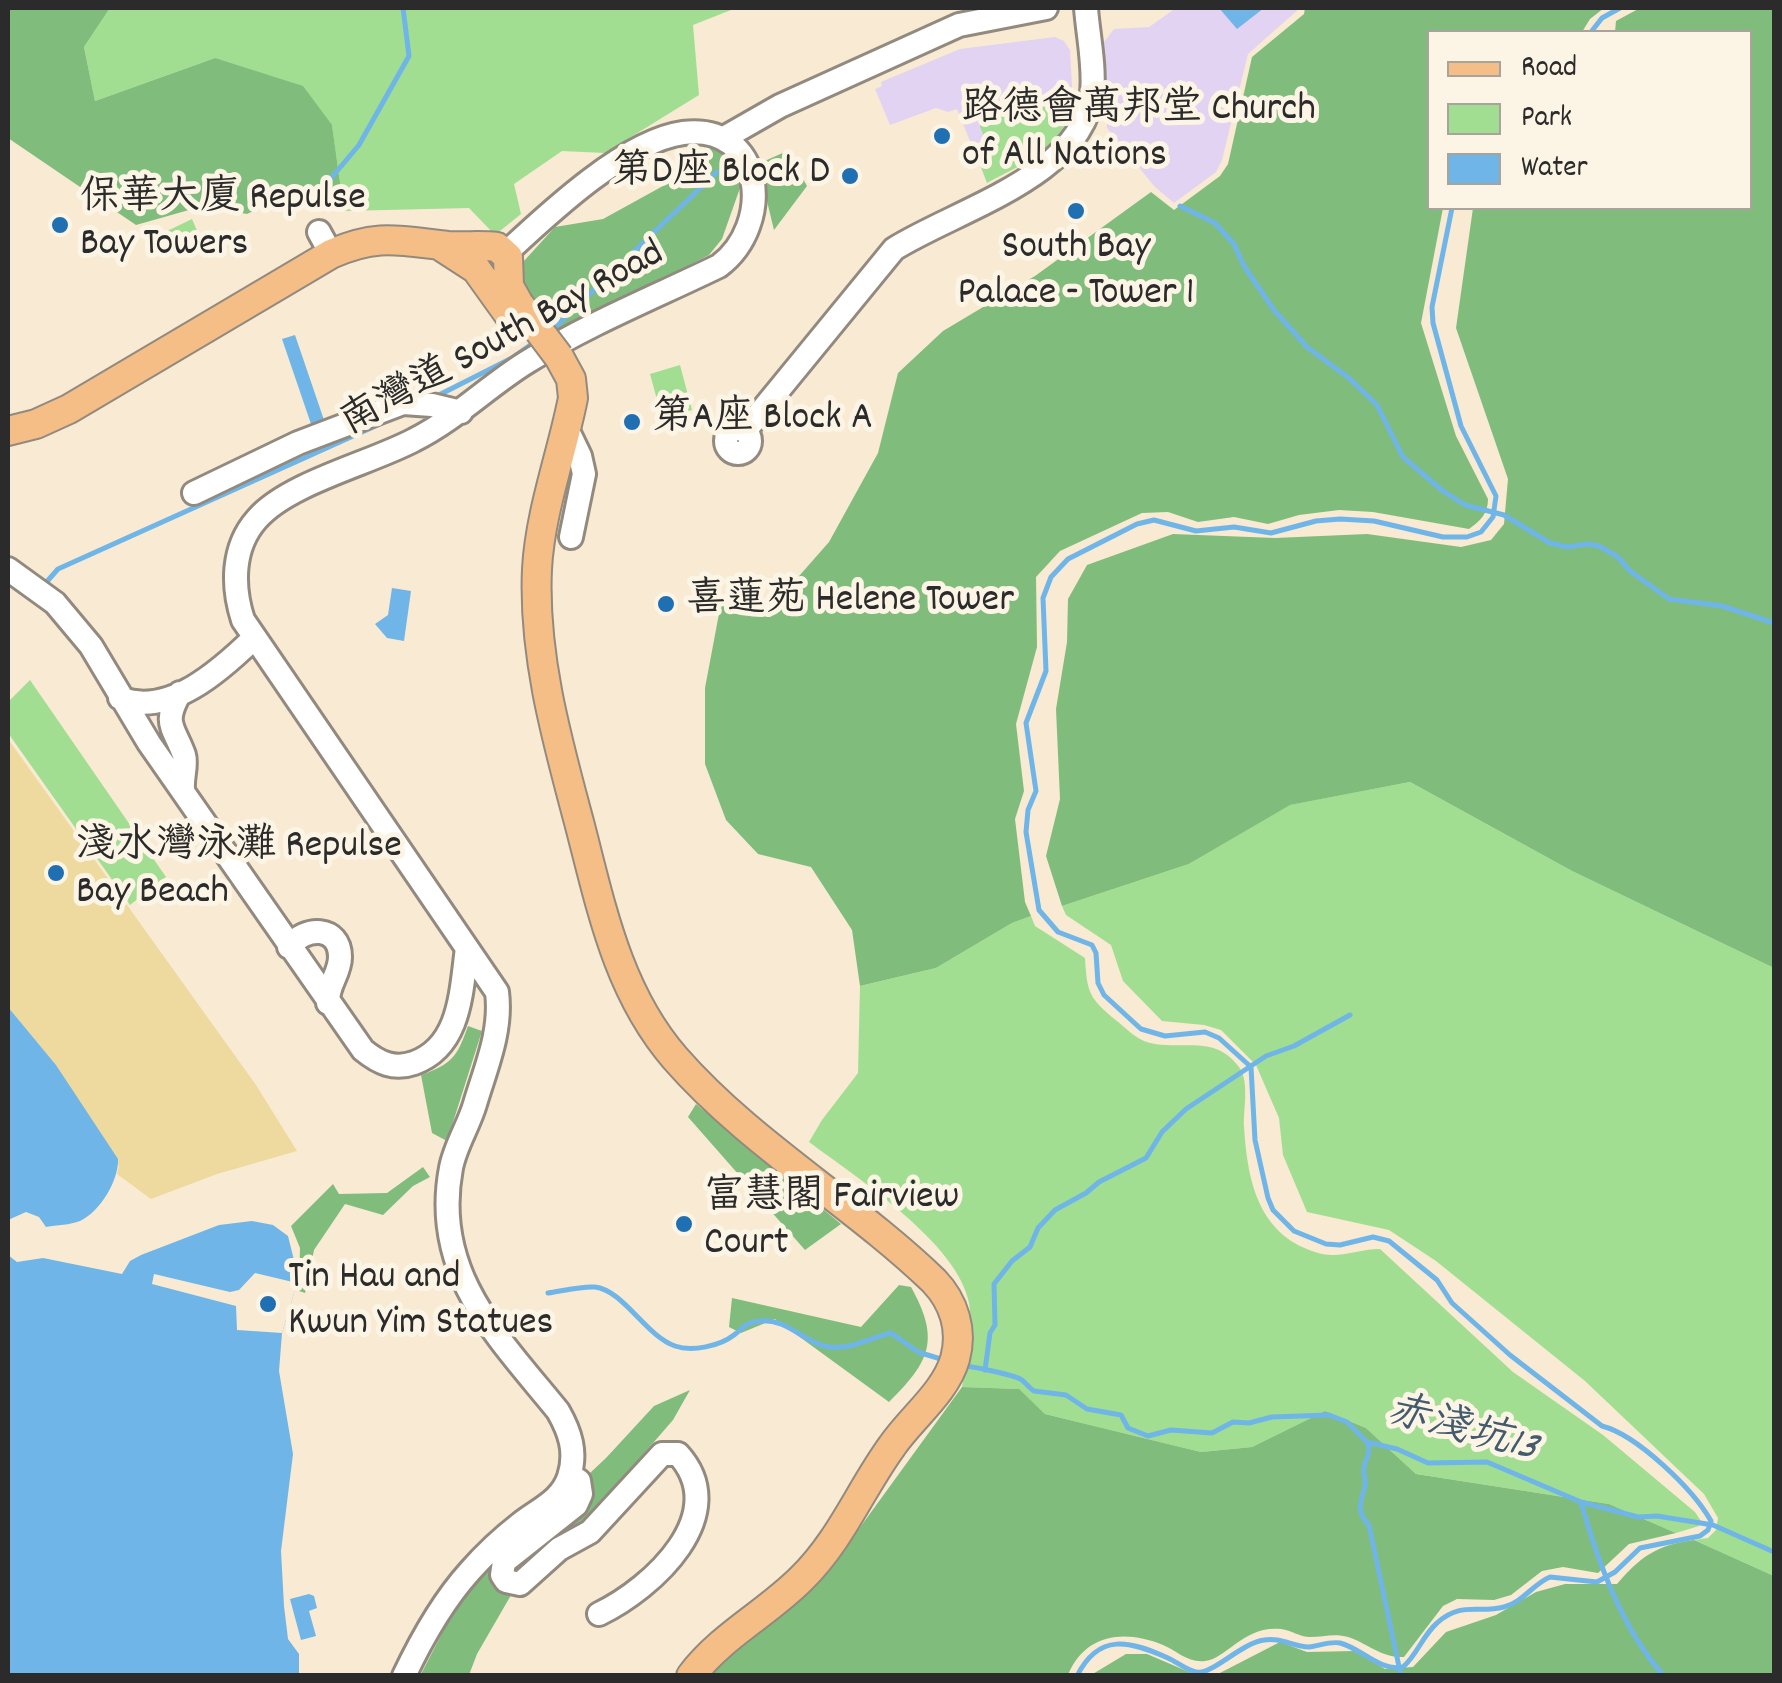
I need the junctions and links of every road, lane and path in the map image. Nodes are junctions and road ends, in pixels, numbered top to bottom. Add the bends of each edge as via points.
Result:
1 (1046, 8) edge
2 (1086, 8) edge
3 (724, 138) junction
4 (493, 263) junction
5 (454, 410) junction
6 (567, 429) junction
7 (8, 430) edge
8 (745, 431) dead end
9 (194, 493) dead end
10 (571, 537) dead end
11 (8, 569) edge
12 (254, 638) junction
13 (180, 693) junction
14 (120, 698) junction
15 (183, 788) junction
16 (289, 947) junction
17 (467, 948) junction
18 (328, 1003) junction
19 (570, 1474) junction
20 (599, 1614) dead end
21 (404, 1676) edge
22 (691, 1676) edge

1 - 3 street via 959,25
2 - 8 street via 1093,90 1074,141 1042,171 894,249
3 - 4 street, 南灣道 South Bay Road via 682,134 646,146 563,202
3 - 5 street, 南灣道 South Bay Road via 744,157 754,194 749,231 732,256 530,360
4 - 6 main road, bridge via 510,286 514,309 574,390
4 - 7 main road via 411,239 325,243 70,409
5 - 9 street via 403,403
5 - 12 street, 南灣道 South Bay Road via 412,442 286,496 255,520 236,571 238,604
6 - 10 street via 584,474
6 - 22 main road via 540,542 539,624 559,746 621,971 678,1062 934,1281 949,1300 958,1331 943,1383 892,1445 838,1536 803,1577 724,1640
11 - 14 street via 55,603 91,646
12 - 13 street
12 - 17 street, 南灣道 South Bay Road
13 - 14 street via 148,705
13 - 15 street via 170,726 185,758
14 - 15 street
15 - 16 street
16 - 18 street
16 - 18 street via 307,931 331,937 340,960
17 - 18 street via 452,1030 426,1058 399,1066 377,1061
17 - 19 street, 南灣道 South Bay Road via 498,992 500,1014 452,1164 451,1242 473,1302 569,1430
19 - 20 street, 南灣道 South Bay Road via 580,1487 576,1505 504,1562 506,1582 520,1584 590,1532 662,1454 678,1454 698,1488 691,1523 665,1566
19 - 21 street via 555,1500 468,1572

